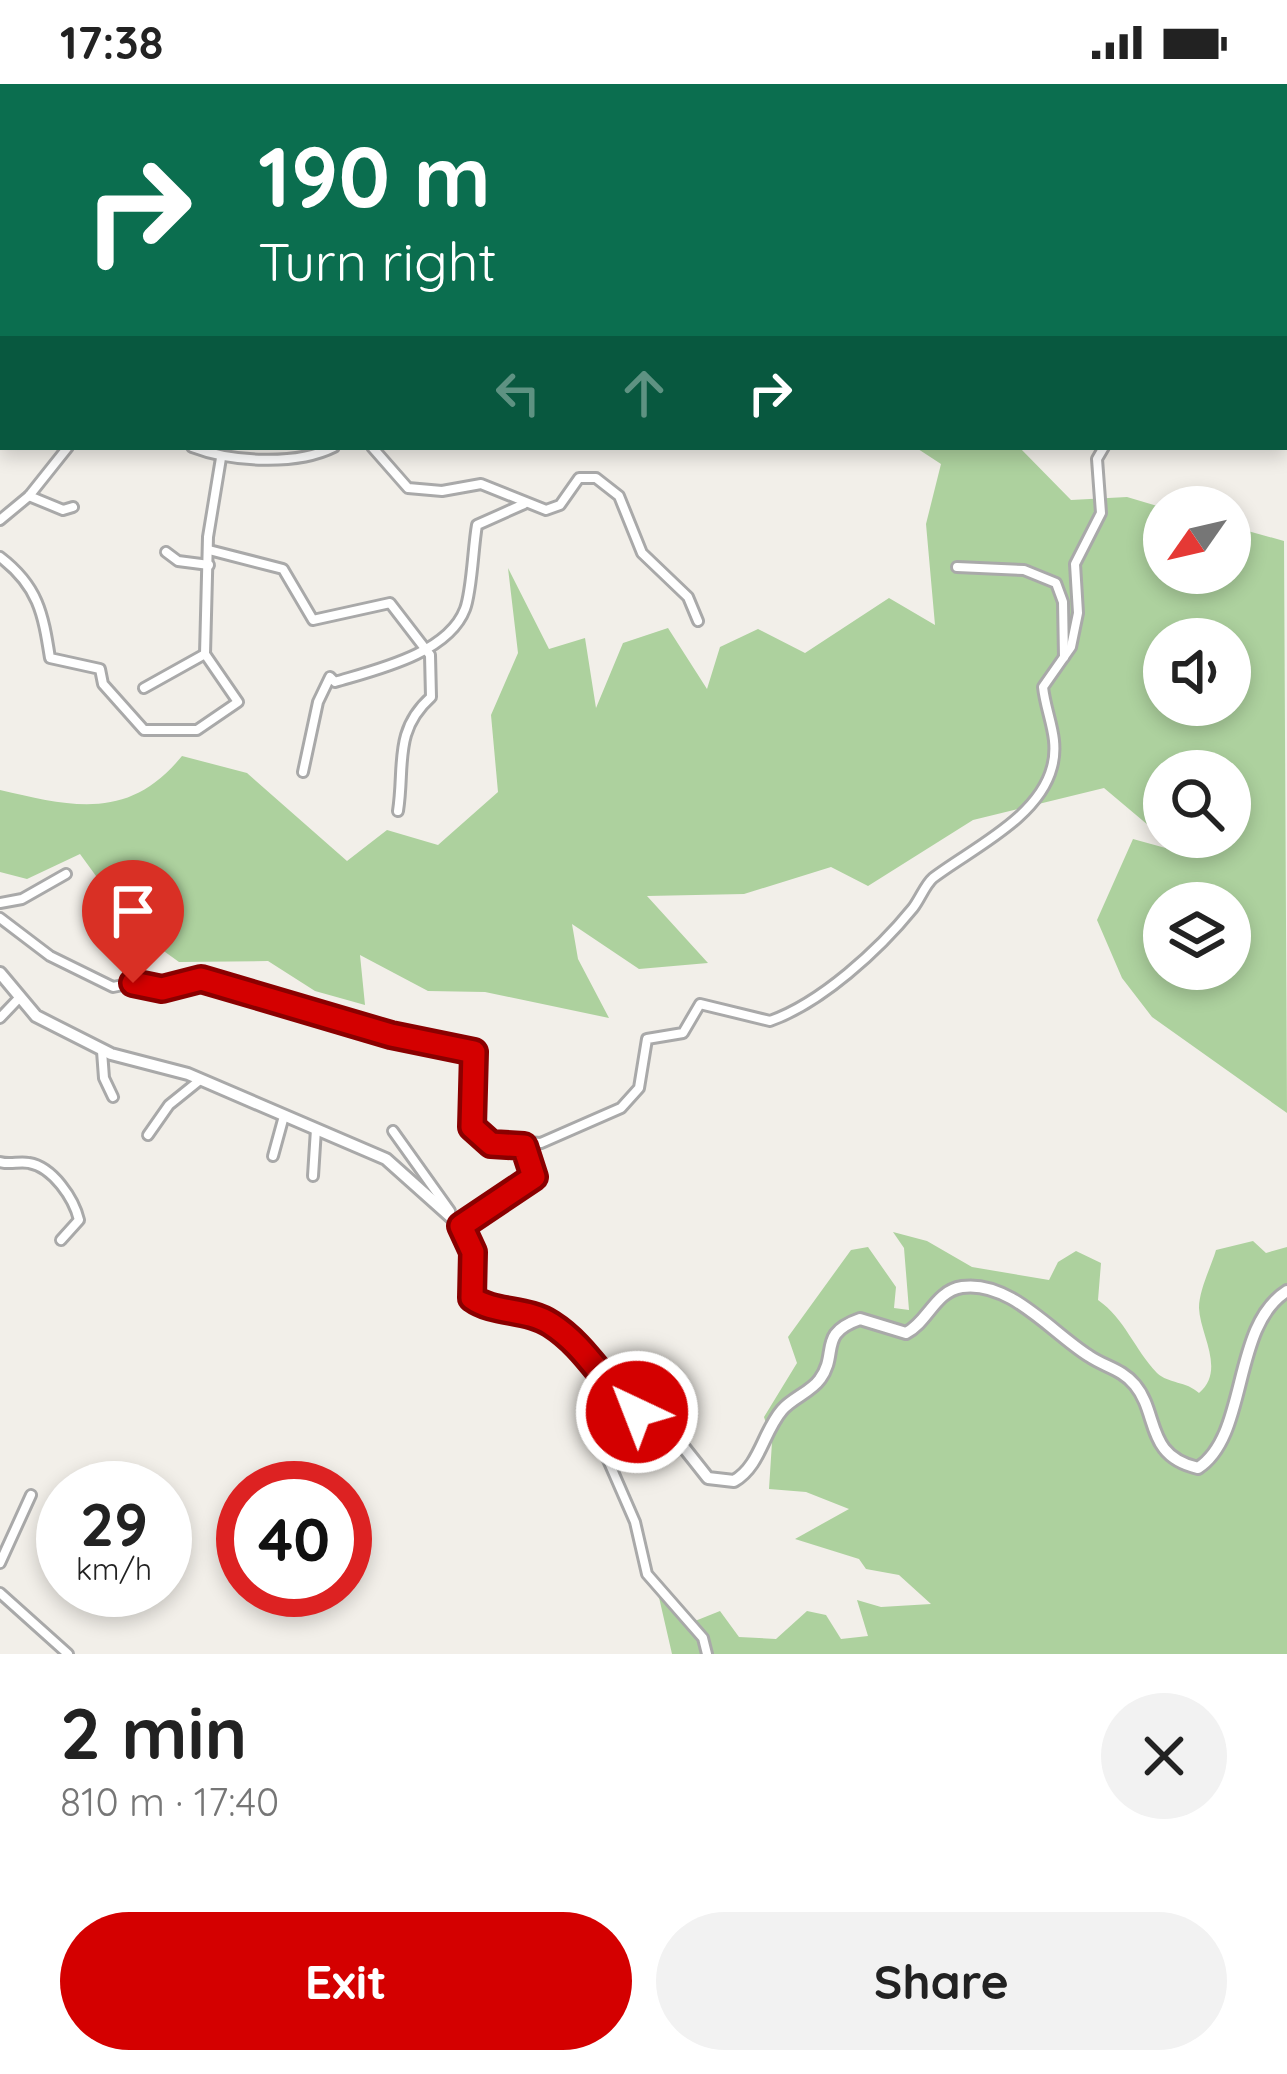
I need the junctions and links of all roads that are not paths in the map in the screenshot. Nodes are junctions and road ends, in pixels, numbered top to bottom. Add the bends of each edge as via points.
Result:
1 (66, 450) edge
2 (200, 450) edge
3 (328, 450) edge
4 (375, 450) edge
5 (1102, 450) edge
6 (220, 458) junction
7 (29, 496) junction
8 (525, 503) junction
9 (73, 507) dead end
10 (0, 520) edge
11 (209, 550) junction
12 (166, 552) dead end
13 (0, 557) edge
14 (209, 565) junction
15 (957, 567) dead end
16 (698, 621) dead end
17 (421, 649) junction
18 (205, 654) junction
19 (1063, 665) junction
20 (144, 688) dead end
21 (303, 772) dead end
22 (398, 811) dead end
23 (66, 874) dead end
24 (0, 902) edge
25 (0, 918) edge
26 (0, 973) edge
27 (20, 997) junction
28 (5, 1008) edge
29 (0, 1018) edge
30 (102, 1049) junction
31 (200, 1080) junction
32 (113, 1097) dead end
33 (284, 1114) junction
34 (316, 1127) junction
35 (393, 1131) dead end
36 (148, 1135) dead end
37 (524, 1146) junction
38 (273, 1156) dead end
39 (0, 1162) edge
40 (313, 1176) dead end
41 (461, 1226) junction
42 (61, 1240) dead end
43 (1287, 1291) edge
44 (608, 1382) junction
45 (31, 1495) dead end
46 (0, 1562) edge
47 (0, 1593) edge
48 (68, 1654) edge
49 (706, 1654) edge

1 - 7 street
2 - 6 street
3 - 6 street
4 - 8 street via 408,488 481,484
5 - 19 street via 1101,513 1075,564 1078,613
6 - 11 street
7 - 9 street via 63,511
7 - 10 street
8 - 16 street via 556,508 579,478 605,483 625,505 642,554 679,585
8 - 17 street via 477,525 466,607 450,631
11 - 14 street
11 - 17 street via 283,569 313,620 390,603
12 - 14 street
13 - 18 street via 42,603 50,658 100,669 103,684 144,730 196,730 238,702
14 - 18 street
15 - 19 street via 1024,570 1056,583
17 - 21 street via 335,682 330,677
17 - 22 street via 430,655 431,698 411,715 398,752
18 - 20 street
19 - 37 street via 1043,687 1055,740 1046,782 980,849 930,880 860,964 770,1022 700,1004 682,1033 646,1040 640,1088 621,1108
23 - 24 street
25 - 37 street via 113,988 201,979 474,1052 472,1127 491,1144
26 - 27 street
27 - 28 street
27 - 30 street via 36,1016
28 - 29 street
30 - 31 street
30 - 32 street
31 - 33 street
31 - 36 street
33 - 34 street
33 - 38 street
34 - 40 street
34 - 41 street via 386,1159
35 - 41 street
37 - 41 street via 534,1177
39 - 42 street via 33,1163 54,1176 79,1220
41 - 44 street via 473,1252 472,1298 545,1319 583,1348
43 - 44 street via 1268,1306 1221,1438 1198,1468 1161,1444 1141,1394 1122,1372 1012,1301 976,1287 949,1291 906,1333 860,1319 839,1329 823,1374 785,1405 752,1466 734,1481 708,1478 674,1435
44 - 49 street via 593,1388 595,1428 635,1522 646,1574 703,1637
45 - 46 street
47 - 48 street

